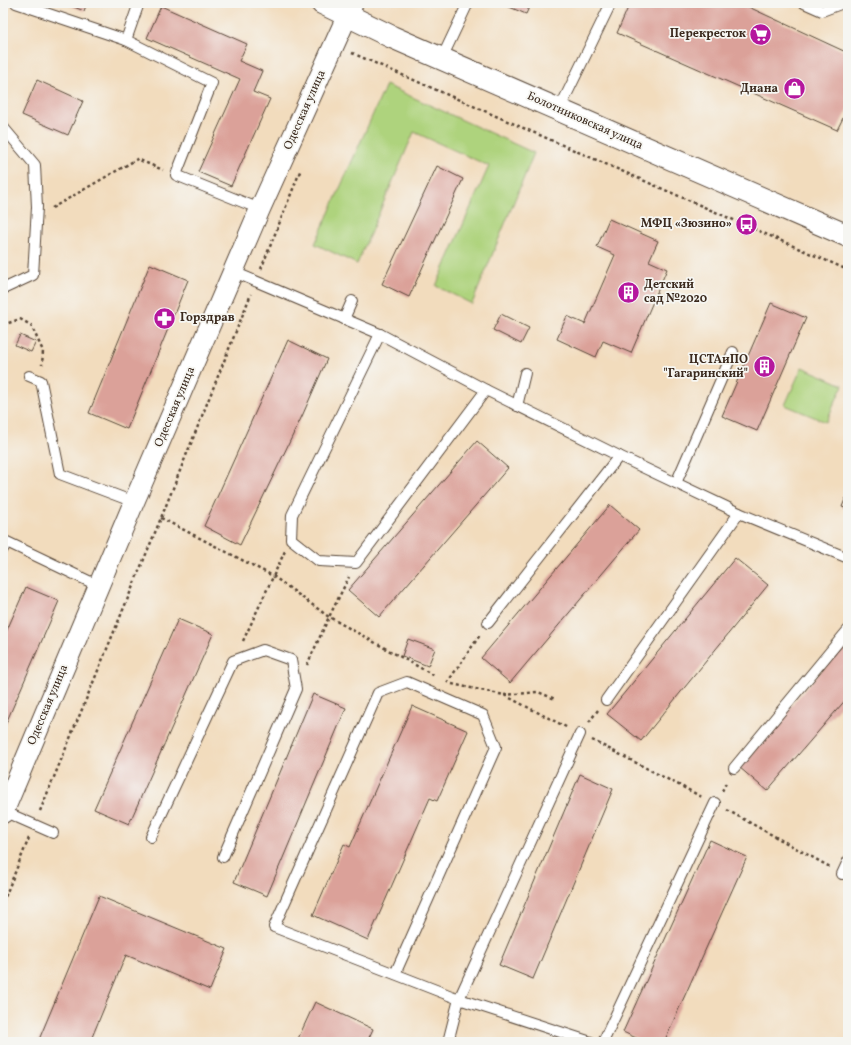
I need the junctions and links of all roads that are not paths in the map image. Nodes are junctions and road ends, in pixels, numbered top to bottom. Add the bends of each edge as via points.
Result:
1 (16, 3) edge
2 (139, 3) edge
3 (322, 3) edge
4 (468, 3) edge
5 (611, 3) edge
6 (804, 3) edge
7 (843, 3) edge
8 (350, 9) edge
9 (126, 40) junction
10 (442, 58) junction
11 (559, 110) junction
12 (3, 128) edge
13 (260, 209) junction
14 (848, 236) edge
15 (234, 272) junction
16 (3, 289) edge
17 (352, 301) dead end
18 (344, 319) junction
19 (380, 334) junction
20 (733, 352) dead end
21 (525, 374) dead end
22 (29, 376) dead end
23 (486, 390) junction
24 (517, 406) junction
25 (619, 456) junction
26 (676, 483) junction
27 (134, 502) junction
28 (738, 512) junction
29 (3, 549) edge
30 (848, 558) edge
31 (99, 586) junction
32 (488, 623) road end
33 (848, 630) edge
34 (606, 700) road end
35 (580, 734) road end
36 (734, 768) road end
37 (715, 803) road end
38 (3, 812) edge
39 (54, 833) dead end
40 (151, 837) dead end
41 (223, 857) dead end
42 (848, 861) edge
43 (842, 874) road end
44 (395, 974) junction
45 (459, 999) junction
46 (448, 1042) edge
47 (591, 1042) edge
48 (603, 1042) edge

1 - 9 lane
2 - 9 lane
3 - 8 street, Болотниковская улица
4 - 10 lane
5 - 11 lane
6 - 7 lane via 822,11
8 - 10 street, Болотниковская улица
8 - 13 street, Одесская улица
9 - 13 lane via 212,83 176,175
10 - 11 street, Болотниковская улица
11 - 14 street, Болотниковская улица
12 - 16 lane via 35,165 37,207 33,275
13 - 15 street, Одесская улица
15 - 18 lane
15 - 27 street, Одесская улица
17 - 18 lane
18 - 19 lane
19 - 23 lane
19 - 23 lane via 292,515 291,539 319,561 356,563
20 - 26 lane
21 - 24 lane
22 - 27 lane via 41,381 60,474
23 - 24 lane
24 - 25 lane
25 - 26 lane
25 - 32 lane
26 - 28 lane
27 - 31 street, Одесская улица
28 - 30 lane
28 - 34 lane
29 - 31 lane via 7,542
31 - 38 street, Одесская улица
33 - 36 lane
35 - 45 lane
37 - 48 lane
38 - 39 lane
40 - 41 lane via 233,661 263,650 291,660 296,689
42 - 43 lane
44 - 44 lane via 496,747 483,715 407,682 378,693 274,927
44 - 45 lane
45 - 46 lane
45 - 47 lane

